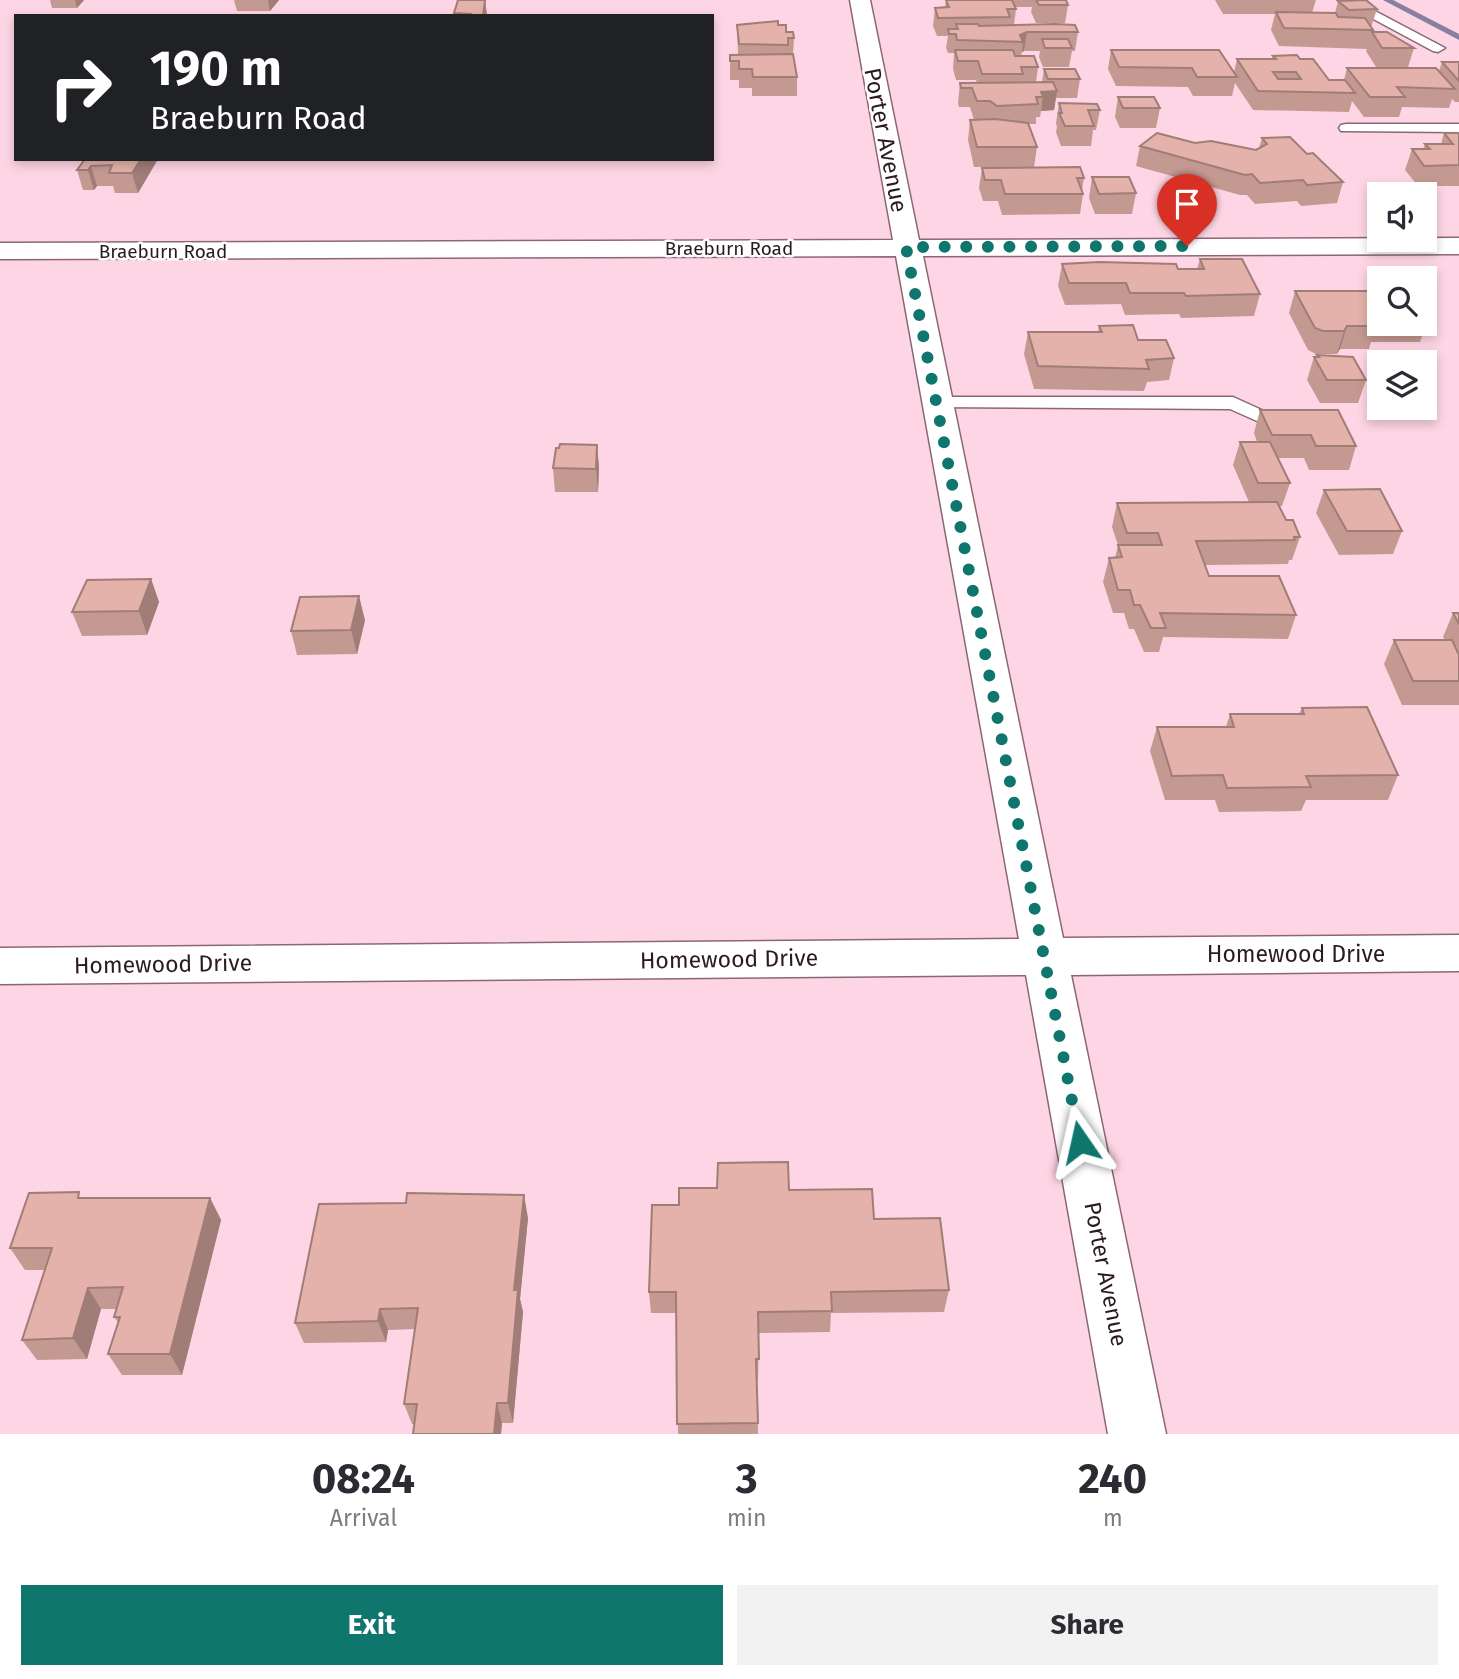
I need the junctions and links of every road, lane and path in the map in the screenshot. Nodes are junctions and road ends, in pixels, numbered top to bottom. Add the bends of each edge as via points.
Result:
1 (860, 0) edge
2 (1344, 0) edge
3 (1438, 48) dead end
4 (1346, 128) dead end
5 (1459, 128) edge
6 (1459, 246) edge
7 (906, 247) junction
8 (0, 251) edge
9 (938, 403) junction
10 (1257, 415) dead end
11 (1459, 953) edge
12 (1044, 956) junction
13 (0, 965) edge
14 (1137, 1434) edge

1 - 7 street, Porter Avenue
2 - 3 lane
4 - 5 lane
6 - 7 street, Braeburn Road
7 - 8 street, Braeburn Road
7 - 9 street, Porter Avenue
9 - 10 lane via 1234,402
9 - 12 street, Porter Avenue
11 - 12 street, Homewood Drive
12 - 13 street, Homewood Drive
12 - 14 street, Porter Avenue

